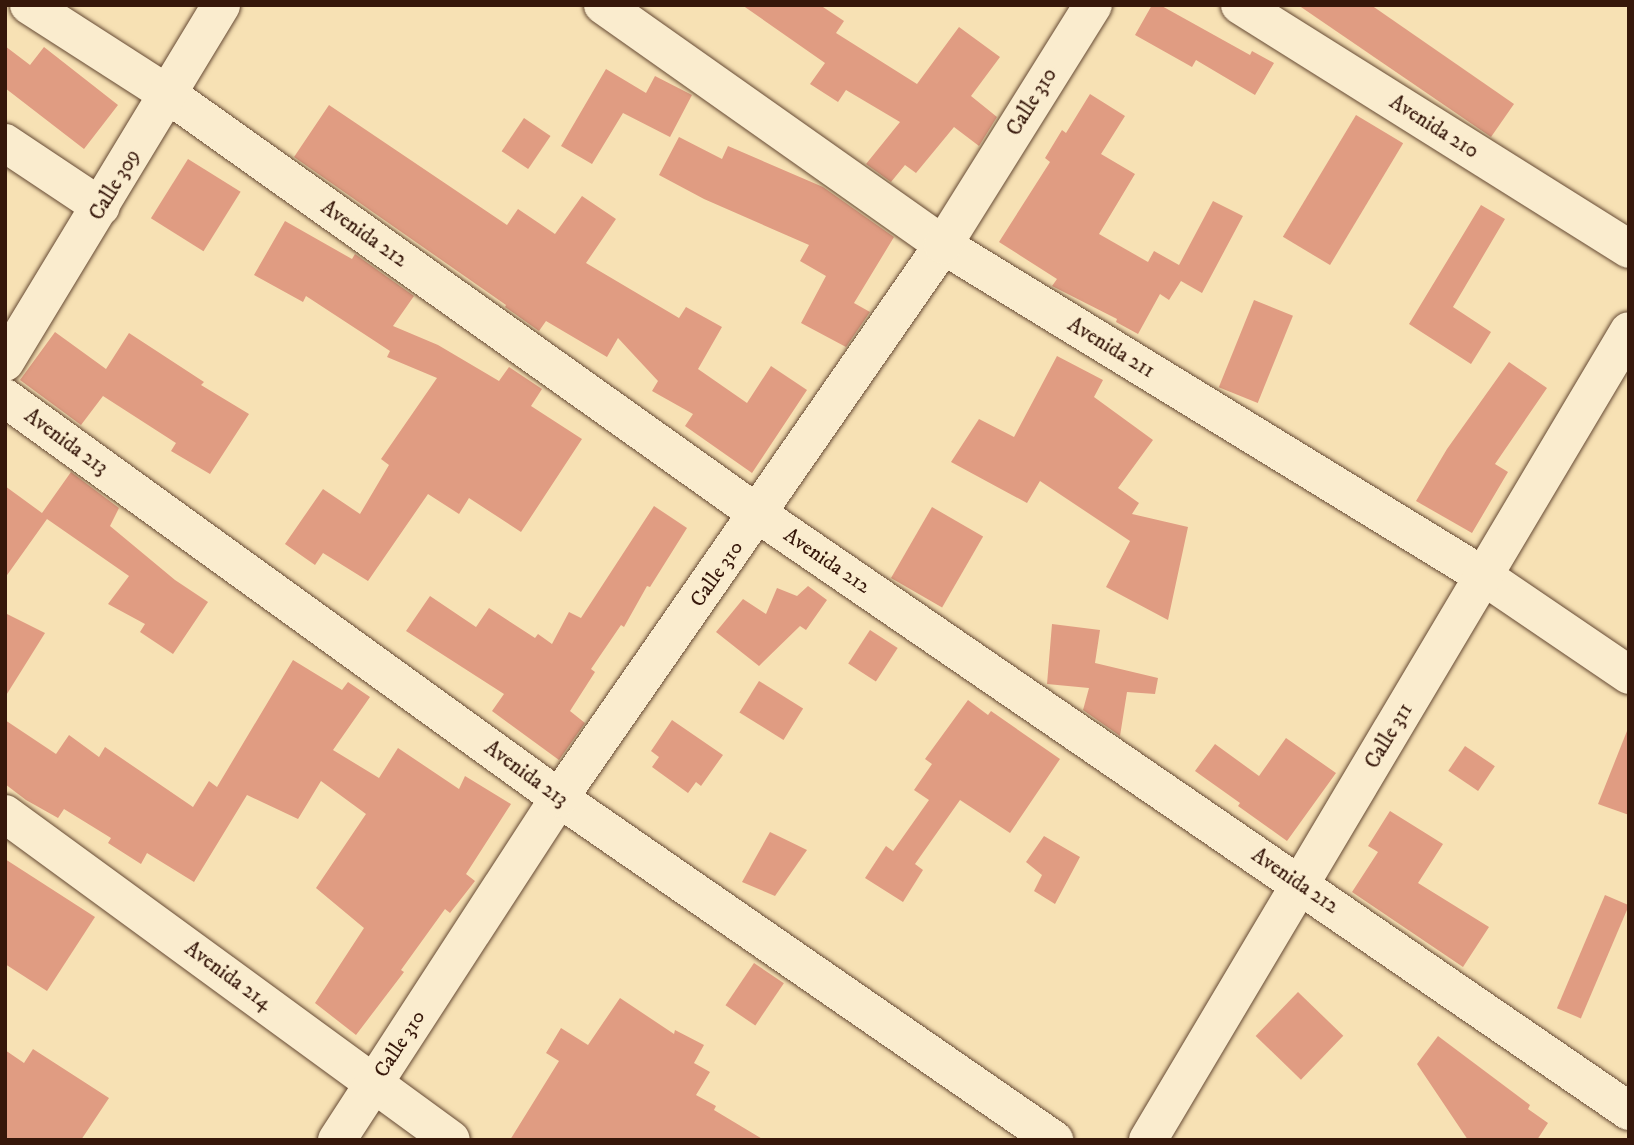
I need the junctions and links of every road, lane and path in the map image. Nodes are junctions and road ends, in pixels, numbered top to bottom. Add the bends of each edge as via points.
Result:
1 (29, 5) edge
2 (221, 5) edge
3 (603, 5) edge
4 (1093, 5) edge
5 (1240, 5) edge
6 (169, 95) junction
7 (5, 144) edge
8 (102, 206) junction
9 (943, 244) junction
10 (1629, 249) edge
11 (1629, 331) edge
12 (5, 362) edge
13 (5, 398) edge
14 (758, 514) junction
15 (1485, 577) junction
16 (1629, 675) edge
17 (559, 798) junction
18 (5, 814) edge
19 (1300, 884) junction
20 (375, 1083) junction
21 (1629, 1111) edge
22 (337, 1140) edge
23 (451, 1140) edge
24 (1054, 1140) edge
25 (1148, 1140) edge

1 - 6 street, Avenida 212
2 - 6 street, Calle 309
3 - 9 street, Avenida 211
4 - 9 street, Calle 310
5 - 10 street, Avenida 210
6 - 8 street, Calle 309
6 - 14 street, Avenida 212
7 - 8 street
8 - 12 street, Calle 309
9 - 14 street, Calle 310
9 - 15 street, Avenida 211
11 - 15 street, Calle 311
13 - 17 street, Avenida 213
14 - 17 street, Calle 310
14 - 19 street, Avenida 212
15 - 16 street, Avenida 211
15 - 19 street, Calle 311
17 - 20 street, Calle 310
17 - 24 street, Avenida 213
18 - 20 street, Avenida 214
19 - 21 street, Avenida 212
19 - 25 street, Calle 311
20 - 22 street, Calle 310
20 - 23 street, Avenida 214

